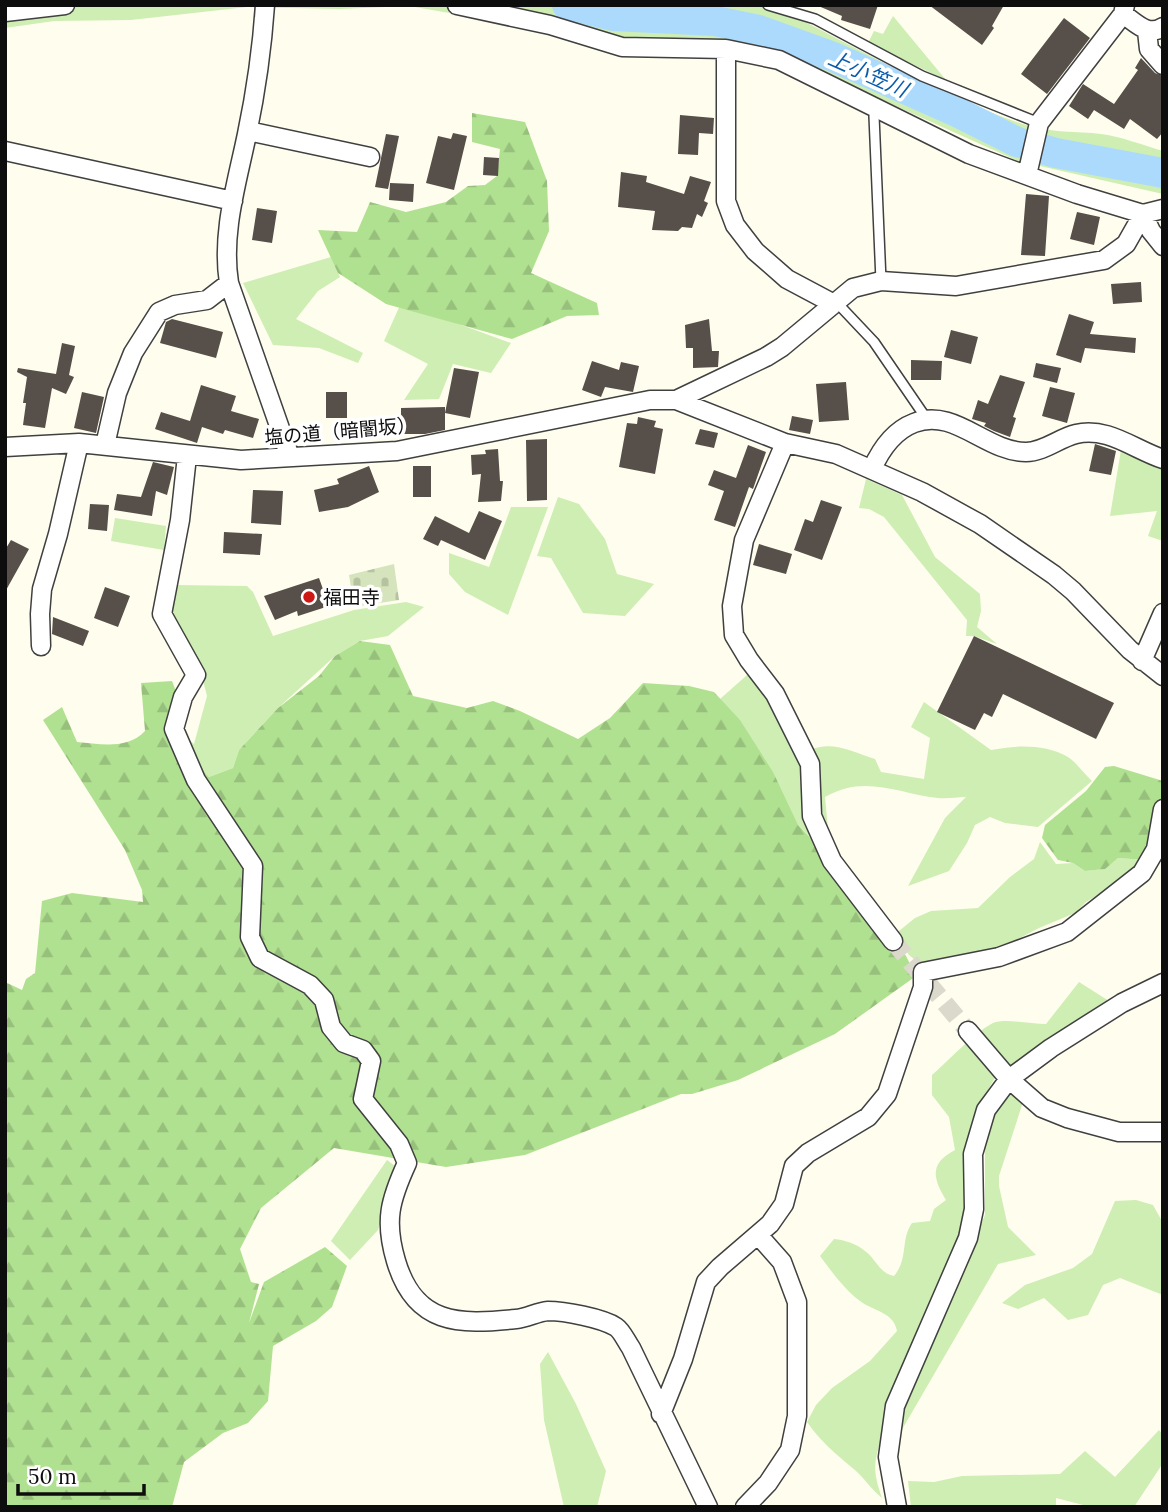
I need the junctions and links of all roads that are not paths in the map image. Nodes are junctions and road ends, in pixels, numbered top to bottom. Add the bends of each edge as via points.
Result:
1 (65, 5) edge
2 (265, 5) edge
3 (457, 5) edge
4 (768, 5) edge
5 (1124, 10) edge
6 (5, 12) edge
7 (1155, 29) edge
8 (726, 49) junction
9 (1163, 65) edge
10 (879, 109) junction
11 (1038, 125) junction
12 (248, 131) junction
13 (5, 151) edge
14 (370, 157) dead end
15 (1028, 172) junction
16 (233, 201) junction
17 (1163, 209) edge
18 (1143, 214) junction
19 (1163, 247) edge
20 (881, 281) junction
21 (229, 283) junction
22 (834, 304) junction
23 (676, 400) junction
24 (926, 418) junction
25 (79, 443) junction
26 (785, 443) junction
27 (105, 445) junction
28 (5, 447) edge
29 (187, 456) junction
30 (290, 457) junction
31 (1163, 459) edge
32 (872, 469) junction
33 (1163, 613) edge
34 (41, 646) dead end
35 (1142, 661) junction
36 (1163, 676) edge
37 (1163, 809) edge
38 (894, 941) tunnel mouth
39 (1163, 984) edge
40 (968, 1031) tunnel mouth
41 (1009, 1079) junction
42 (1163, 1132) edge
43 (759, 1236) junction
44 (661, 1414) junction
45 (708, 1507) edge
46 (745, 1507) edge
47 (897, 1507) edge

1 - 6 street
2 - 12 street
3 - 8 street via 550,25 622,47
4 - 11 lane via 815,19 922,76
5 - 7 street
5 - 11 street
7 - 9 street via 1149,49
8 - 10 street via 779,60
8 - 22 street via 726,201 735,225 755,251 787,279
10 - 15 street via 969,154
10 - 20 lane via 874,116
11 - 15 street
12 - 14 street
12 - 16 street
13 - 16 street
15 - 18 street via 1077,194
16 - 21 street via 226,248
17 - 18 street
18 - 19 street
18 - 20 street via 1126,244 1104,260 956,286
20 - 22 street via 853,288
21 - 27 street via 206,300 159,313 133,353 117,393
21 - 30 street
22 - 23 street via 766,357
22 - 24 lane via 874,342
23 - 26 street
23 - 30 street, 塩の道（暗闇坂） via 650,400 397,451
24 - 31 street via 940,419 1014,450 1027,452 1077,434 1097,433
24 - 32 street via 893,436
25 - 27 street, 塩の道（暗闇坂）
25 - 28 street, 塩の道（暗闇坂）
25 - 34 street via 42,589
26 - 32 street via 836,454
26 - 38 street via 744,540 732,606 734,635 780,702 810,764 812,816 832,861
27 - 29 street, 塩の道（暗闇坂）
29 - 30 street, 塩の道（暗闇坂）
29 - 44 street via 162,614 196,675 183,697 174,729 196,780 253,866 250,937 260,958 310,985 324,1000 331,1027 344,1043 363,1050 371,1061 363,1098 399,1144 407,1163 388,1214 389,1237 403,1283 429,1312 453,1321 518,1319 547,1311 601,1320 618,1328
32 - 35 street via 981,524 1054,575
33 - 35 street
35 - 36 street
37 - 43 street via 1156,849 1142,873 1067,932 999,957 923,972 923,987 887,1094 868,1117 794,1166 784,1205
39 - 41 street via 1122,1003
40 - 41 street
41 - 42 street via 1042,1108 1067,1118 1119,1132
41 - 47 street via 986,1110 973,1154 974,1209 968,1238 895,1406 888,1457
43 - 44 street via 706,1282
43 - 46 street via 782,1262 797,1302 797,1416 790,1450
44 - 45 street

